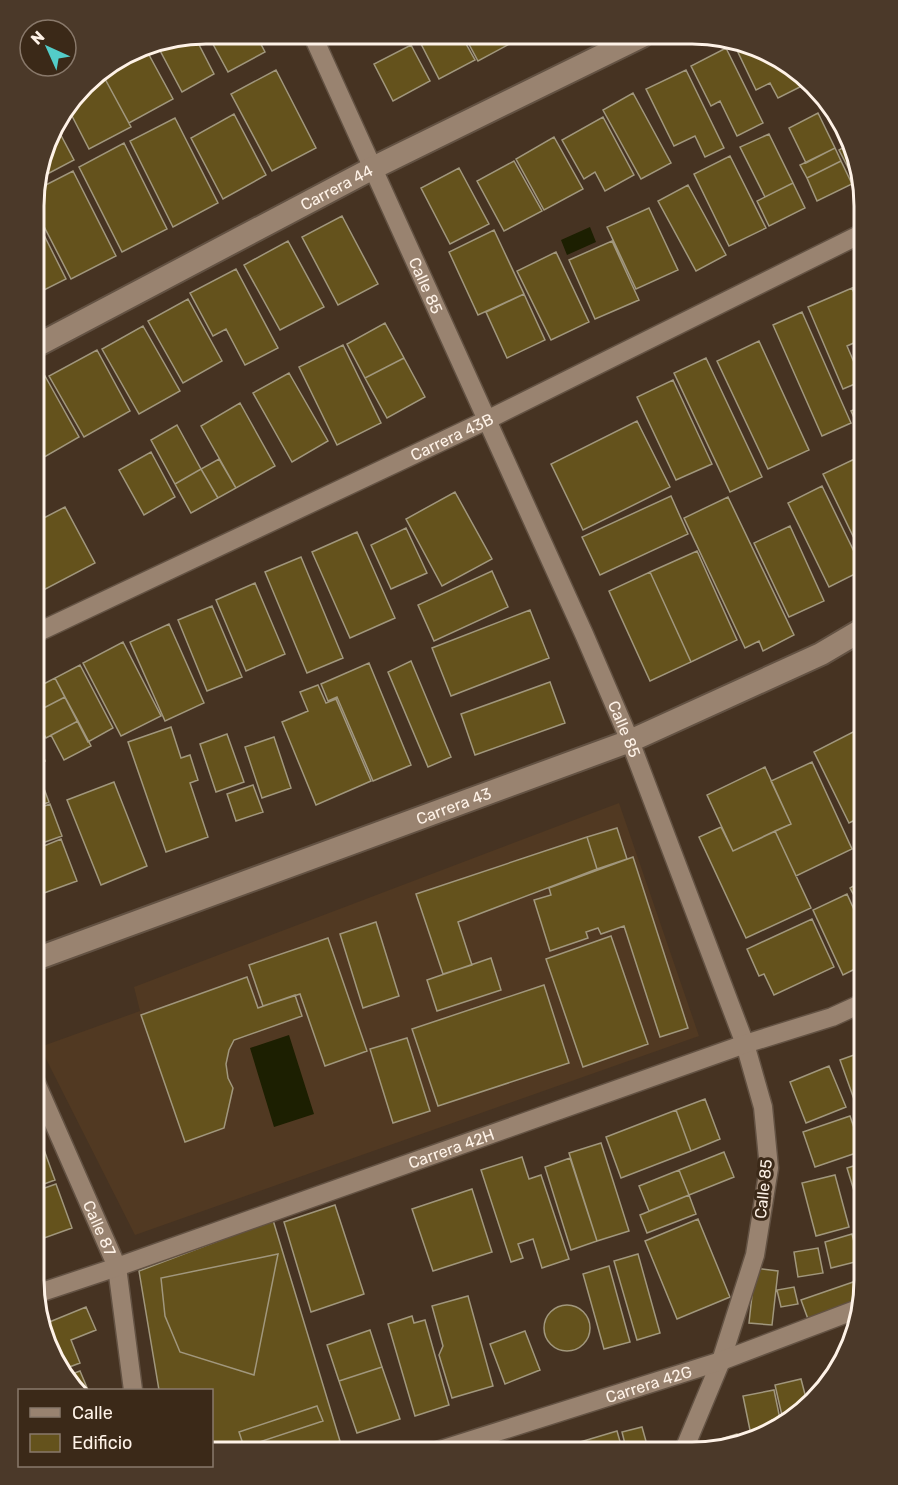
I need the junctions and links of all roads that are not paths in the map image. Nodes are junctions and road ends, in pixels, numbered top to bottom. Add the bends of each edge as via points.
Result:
1 (316, 43) edge
2 (628, 43) edge
3 (373, 168) junction
4 (854, 237) edge
5 (43, 342) edge
6 (487, 420) junction
7 (43, 630) edge
8 (854, 634) edge
9 (630, 741) junction
10 (43, 956) edge
11 (854, 1007) edge
12 (745, 1044) junction
13 (43, 1099) edge
14 (117, 1267) junction
15 (44, 1291) edge
16 (851, 1313) edge
17 (721, 1361) junction
18 (133, 1389) edge
19 (465, 1442) edge
20 (687, 1442) edge

1 - 3 street, Calle 85
2 - 3 street, Carrera 44
3 - 5 street, Carrera 44
3 - 6 street, Calle 85
4 - 6 street, Carrera 43B
6 - 7 street, Carrera 43B
6 - 9 street, Calle 85
8 - 9 street, Carrera 43 via 821,654
9 - 10 street, Carrera 43
9 - 12 street, Calle 85
11 - 12 street, Carrera 42H
12 - 14 street, Carrera 42H
12 - 17 street, Calle 85 via 763,1107 769,1168 754,1255
13 - 14 street, Calle 87
14 - 15 street, Carrera 42H
14 - 18 street, Calle 87
16 - 17 street, Carrera 42G
17 - 19 street, Carrera 42G
17 - 20 street, Calle 85

